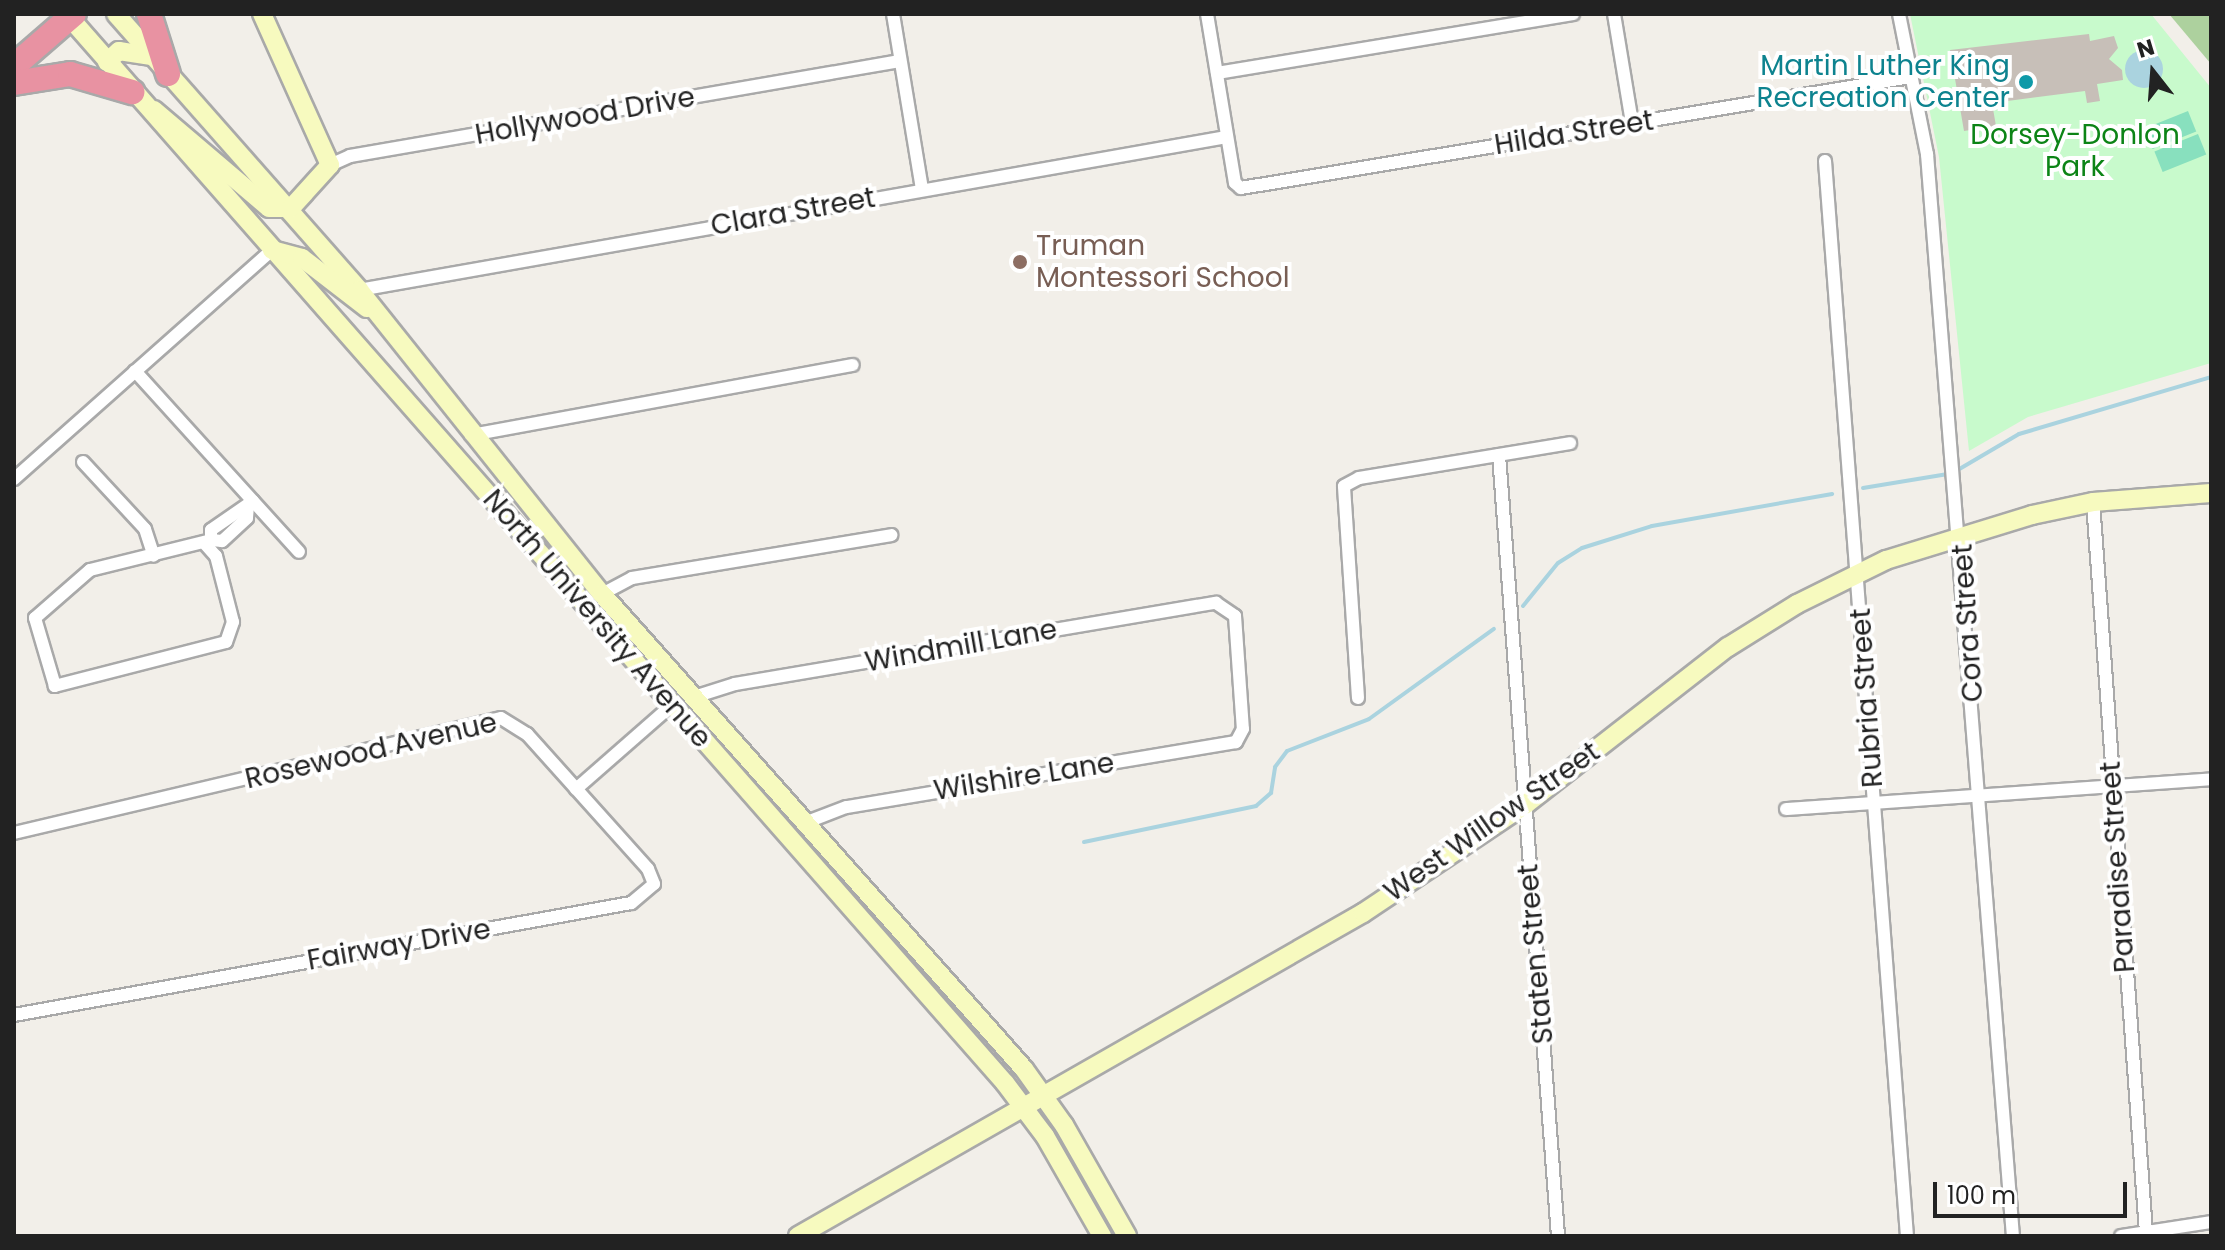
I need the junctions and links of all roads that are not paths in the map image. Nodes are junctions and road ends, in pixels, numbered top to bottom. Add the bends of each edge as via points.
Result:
1 (116, 14) edge
2 (149, 14) edge
3 (262, 14) edge
4 (893, 14) edge
5 (1207, 14) edge
6 (1573, 14) edge
7 (1614, 14) edge
8 (1899, 14) edge
9 (72, 16) edge
10 (900, 61) junction
11 (107, 62) junction
12 (160, 65) junction
13 (14, 66) edge
14 (1217, 73) junction
15 (1911, 77) junction
16 (14, 83) edge
17 (138, 100) junction
18 (1632, 123) junction
19 (1227, 137) junction
20 (1825, 161) dead end
21 (330, 165) junction
22 (922, 189) junction
23 (291, 208) junction
24 (272, 250) junction
25 (359, 290) junction
26 (376, 314) junction
27 (364, 353) junction
28 (853, 365) dead end
29 (135, 371) junction
30 (419, 371) junction
31 (471, 435) junction
32 (1570, 443) dead end
33 (444, 446) junction
34 (1499, 455) junction
35 (83, 462) dead end
36 (14, 479) edge
37 (2211, 493) edge
38 (2093, 502) junction
39 (250, 504) junction
40 (222, 520) junction
41 (233, 530) junction
42 (891, 535) dead end
43 (1961, 535) junction
44 (209, 542) junction
45 (299, 552) dead end
46 (154, 556) junction
47 (1858, 573) junction
48 (602, 594) junction
49 (694, 697) junction
50 (1358, 698) dead end
51 (672, 705) junction
52 (1240, 737) joint
53 (2211, 779) edge
54 (2112, 783) junction
55 (576, 789) junction
56 (1980, 794) junction
57 (1875, 803) junction
58 (1526, 804) junction
59 (1786, 809) dead end
60 (807, 822) junction
61 (14, 833) edge
62 (785, 833) junction
63 (14, 1015) edge
64 (1045, 1097) junction
65 (1026, 1109) junction
66 (2211, 1222) edge
67 (2146, 1232) junction
68 (798, 1236) edge
69 (1102, 1236) edge
70 (1127, 1236) edge
71 (1558, 1236) edge
72 (1907, 1236) edge
73 (2013, 1236) edge
74 (2121, 1236) edge

1 - 12 main road, North University Avenue
2 - 12 highway
3 - 21 main road
4 - 10 street
5 - 14 street
6 - 14 street
7 - 18 street
8 - 15 street, Cora Street
9 - 11 main road, North University Avenue
9 - 13 highway
10 - 21 street, Hollywood Drive via 350,156
10 - 22 street
11 - 12 main road via 119,51
11 - 17 main road, North University Avenue
12 - 23 main road, North University Avenue
14 - 19 street
15 - 18 street, Hilda Street
15 - 43 street, Cora Street via 1927,154
16 - 17 highway via 70,74
17 - 23 main road via 167,114 274,211
17 - 24 main road, North University Avenue
18 - 19 street, Hilda Street via 1237,187
19 - 22 street, Clara Street
20 - 47 street, Rubria Street
21 - 23 main road
22 - 25 street, Clara Street
23 - 25 main road, North University Avenue
24 - 26 main road via 302,258
24 - 27 main road, North University Avenue
24 - 29 street
25 - 26 main road, North University Avenue
26 - 30 main road, North University Avenue
27 - 30 main road via 405,376
27 - 33 main road, North University Avenue
28 - 31 street
29 - 36 street
29 - 39 street
30 - 31 main road, North University Avenue
31 - 33 main road
31 - 48 main road, North University Avenue
32 - 34 street
33 - 51 main road, North University Avenue
34 - 50 street via 1359,478 1344,486
34 - 58 street, Staten Street
35 - 46 street via 145,529
37 - 38 main road, West Willow Street
38 - 43 main road, West Willow Street
38 - 54 street, Paradise Street
39 - 40 street
39 - 41 street via 247,518
39 - 45 street
40 - 41 street
40 - 44 street
41 - 44 street via 222,541
42 - 48 street via 632,578
43 - 47 main road, West Willow Street
43 - 56 street, Cora Street
44 - 46 street
44 - 46 street via 233,622 226,642 55,686 35,618 90,570
47 - 57 street, Rubria Street
47 - 58 main road, West Willow Street via 1728,647
48 - 49 main road, North University Avenue
49 - 52 street, Windmill Lane via 847,665 1216,603 1229,607 1238,625
49 - 60 main road, North University Avenue
51 - 55 street
51 - 62 main road, North University Avenue
52 - 60 street, Wilshire Lane via 846,807
53 - 54 street
54 - 56 street
54 - 67 street, Paradise Street
55 - 61 street, Rosewood Avenue via 518,725 489,719
55 - 63 street, Fairway Drive via 648,869 654,884 643,898
56 - 57 street
56 - 73 street, Cora Street
57 - 59 street
57 - 72 street, Rubria Street
58 - 64 main road, West Willow Street via 1363,913
58 - 71 street, Staten Street
60 - 62 main road
60 - 64 main road, North University Avenue
62 - 65 main road, North University Avenue
64 - 65 main road, West Willow Street
64 - 70 main road, North University Avenue
65 - 68 main road, West Willow Street
65 - 69 main road, North University Avenue
66 - 67 street
67 - 74 street

